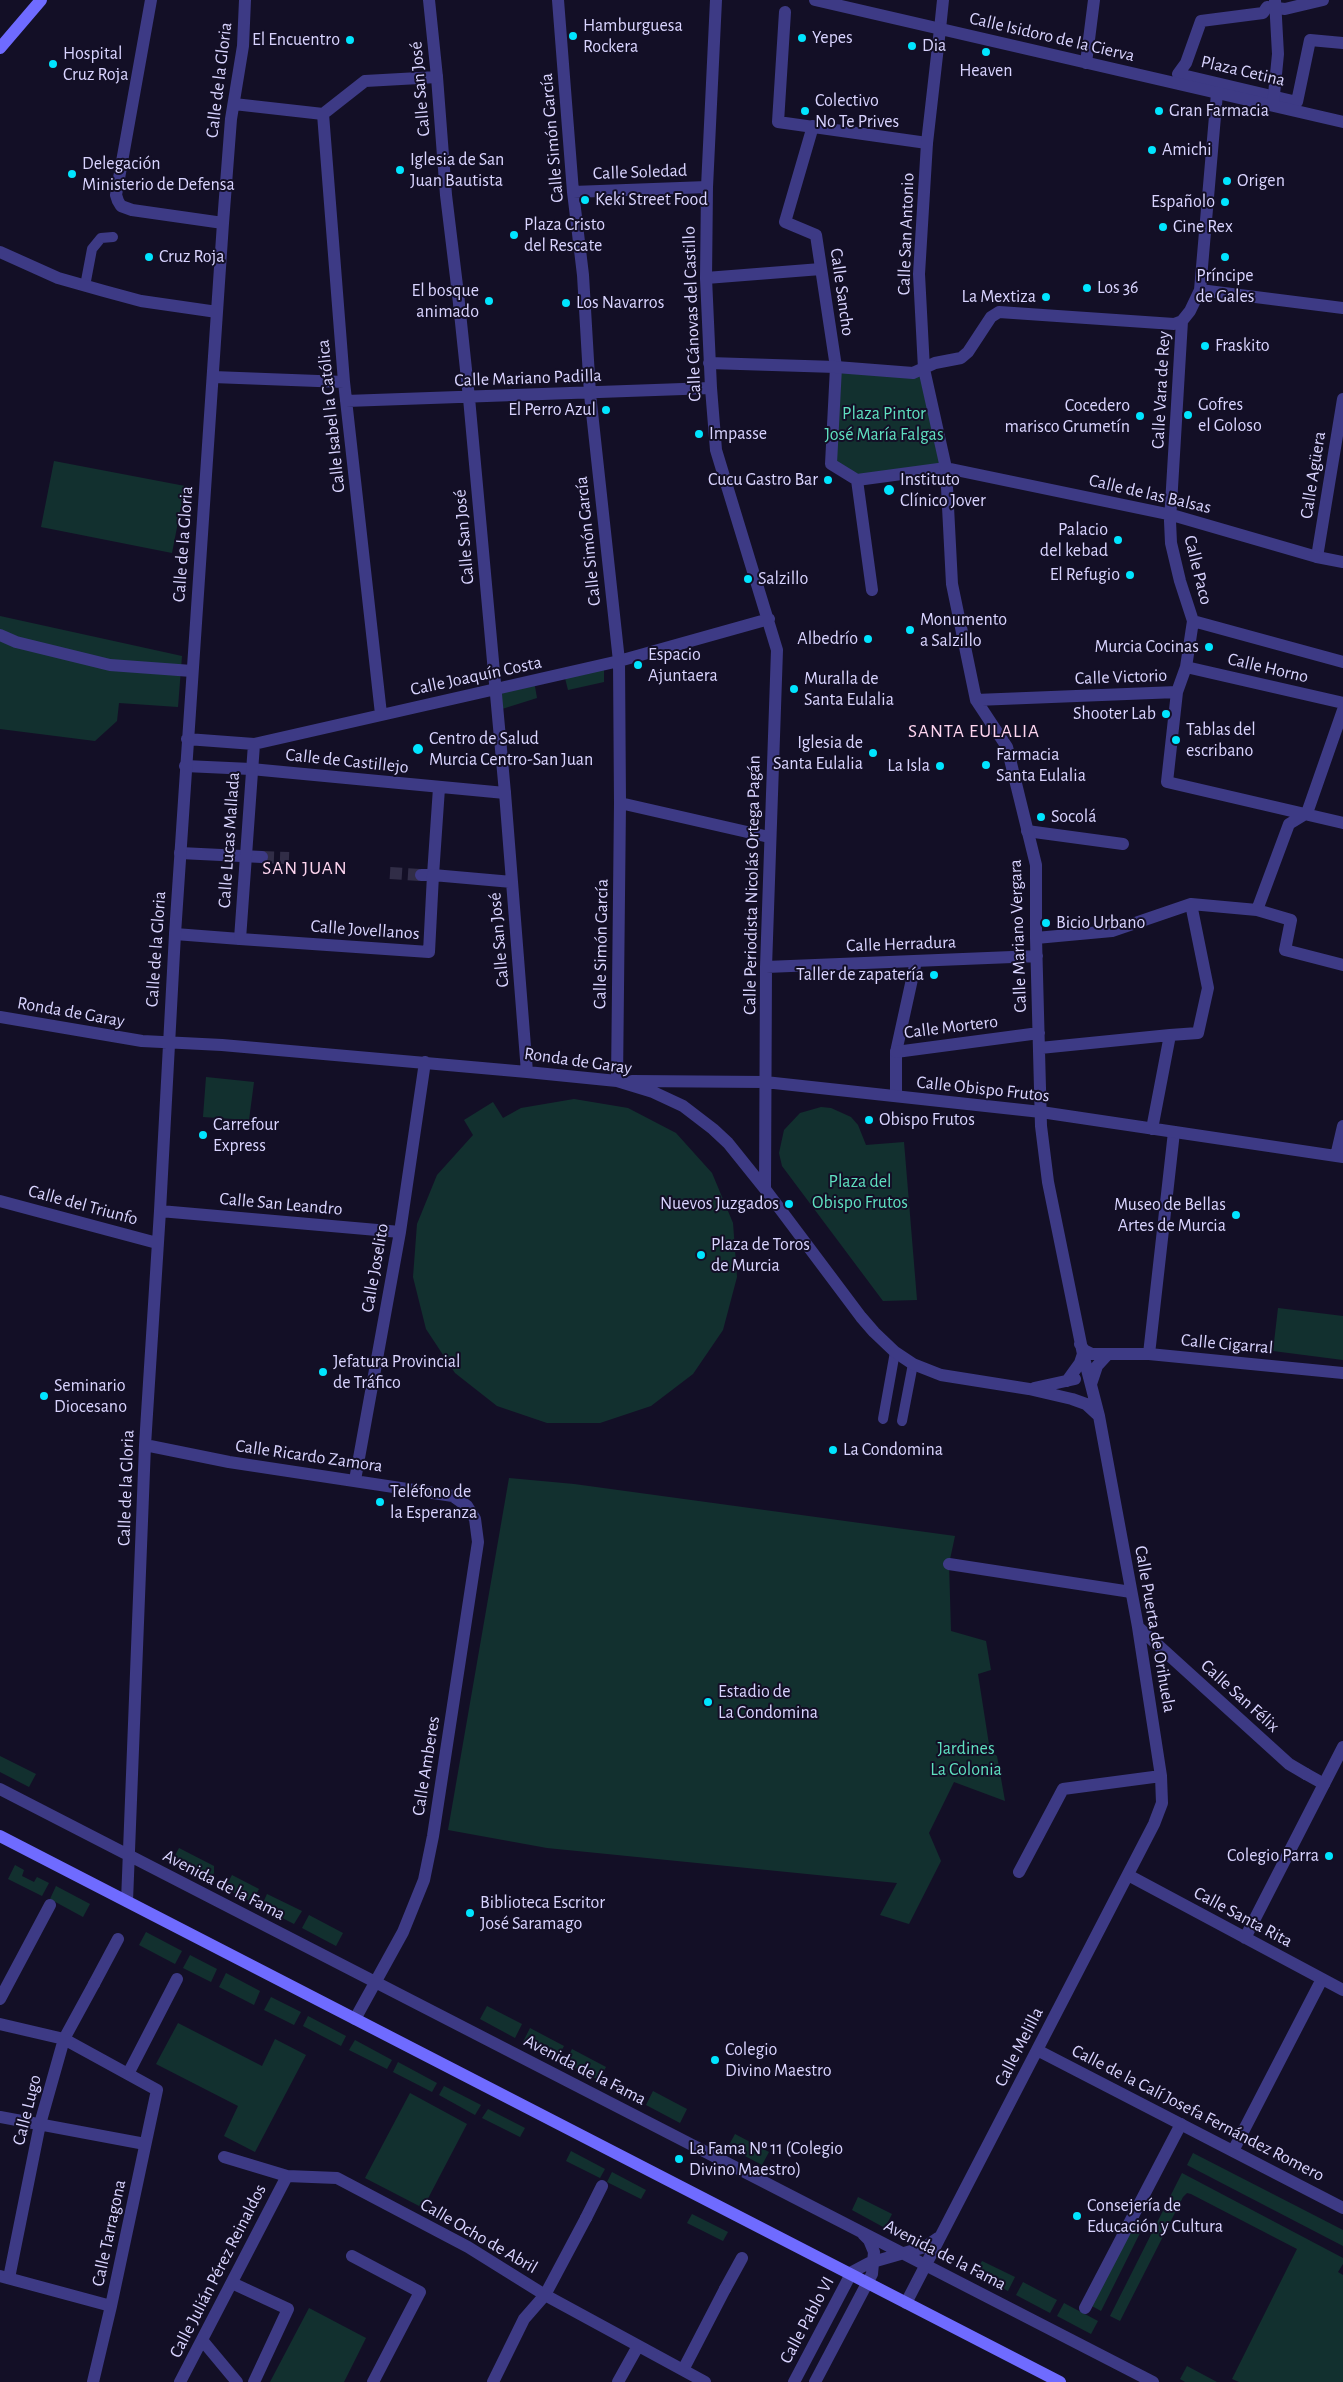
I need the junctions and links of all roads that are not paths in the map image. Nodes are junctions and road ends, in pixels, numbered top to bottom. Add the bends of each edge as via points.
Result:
1 (41, 0) edge
2 (151, 0) edge
3 (245, 0) edge
4 (429, 0) edge
5 (558, 0) edge
6 (716, 0) edge
7 (819, 0) edge
8 (943, 0) edge
9 (1094, 0) edge
10 (1323, 0) edge
11 (1276, 4) edge
12 (785, 12) dead end
13 (940, 29) junction
14 (1343, 43) edge
15 (0, 48) edge
16 (1086, 62) junction
17 (437, 77) junction
18 (1217, 93) junction
19 (1273, 101) junction
20 (234, 104) junction
21 (323, 114) junction
22 (1343, 122) edge
23 (813, 126) junction
24 (927, 142) junction
25 (707, 187) junction
26 (573, 192) junction
27 (223, 222) junction
28 (113, 236) dead end
29 (0, 252) edge
30 (821, 269) junction
31 (706, 278) junction
32 (85, 286) junction
33 (1200, 290) junction
34 (1343, 308) edge
35 (217, 312) junction
36 (1182, 321) junction
37 (709, 363) junction
38 (836, 367) junction
39 (924, 369) junction
40 (213, 377) junction
41 (344, 382) junction
42 (710, 388) junction
43 (590, 394) junction
44 (469, 398) junction
45 (1343, 399) edge
46 (346, 401) junction
47 (946, 468) junction
48 (857, 480) junction
49 (1172, 515) junction
50 (1317, 557) junction
51 (1343, 562) edge
52 (872, 590) dead end
53 (769, 619) junction
54 (1193, 621) junction
55 (0, 635) edge
56 (619, 661) junction
57 (1343, 662) edge
58 (1186, 667) junction
59 (192, 671) junction
60 (775, 688) joint
61 (496, 690) junction
62 (1177, 692) junction
63 (976, 700) junction
64 (1343, 703) edge
65 (1343, 710) edge
66 (381, 714) junction
67 (187, 739) junction
68 (254, 744) junction
69 (185, 766) junction
70 (251, 769) junction
71 (439, 788) junction
72 (505, 793) junction
73 (620, 803) junction
74 (1307, 813) junction
75 (1343, 822) edge
76 (1028, 831) junction
77 (769, 837) junction
78 (1123, 844) dead end
79 (180, 853) junction
80 (246, 856) junction
81 (262, 857) tunnel mouth
82 (427, 875) junction
83 (512, 882) junction
84 (1191, 904) junction
85 (1257, 910) junction
86 (175, 934) junction
87 (1036, 938) junction
88 (240, 939) junction
89 (1037, 956) junction
90 (916, 961) junction
91 (1343, 964) edge
92 (766, 967) junction
93 (0, 1017) edge
94 (1039, 1033) junction
95 (1170, 1034) junction
96 (168, 1042) junction
97 (1040, 1048) junction
98 (896, 1052) junction
99 (425, 1062) junction
100 (527, 1072) junction
101 (617, 1081) junction
102 (765, 1082) junction
103 (896, 1096) junction
104 (1041, 1112) junction
105 (1343, 1126) edge
106 (1152, 1129) junction
107 (1174, 1132) junction
108 (1340, 1156) edge
109 (765, 1189) junction
110 (0, 1201) edge
111 (160, 1211) junction
112 (400, 1232) junction
113 (157, 1243) junction
114 (1081, 1349) junction
115 (895, 1352) junction
116 (1108, 1354) junction
117 (1149, 1354) junction
118 (913, 1364) junction
119 (1343, 1373) edge
120 (1067, 1380) junction
121 (1091, 1384) junction
122 (1029, 1389) junction
123 (1072, 1399) junction
124 (1099, 1416) junction
125 (883, 1419) dead end
126 (902, 1422) dead end
127 (145, 1445) junction
128 (355, 1480) junction
129 (467, 1506) joint
130 (949, 1564) dead end
131 (1132, 1592) junction
132 (1138, 1627) junction
133 (1343, 1747) edge
134 (1161, 1776) junction
135 (1324, 1784) junction
136 (0, 1788) edge
137 (0, 1836) edge
138 (129, 1855) junction
139 (1019, 1872) dead end
140 (1128, 1875) junction
141 (127, 1901) junction
142 (50, 1905) dead end
143 (1245, 1938) junction
144 (118, 1939) dead end
145 (179, 1975) dead end
146 (1322, 1979) junction
147 (376, 1982) junction
148 (1343, 1990) edge
149 (0, 1999) edge
150 (355, 2019) junction
151 (0, 2024) edge
152 (64, 2039) junction
153 (1037, 2050) junction
154 (128, 2074) junction
155 (0, 2117) edge
156 (40, 2124) junction
157 (1181, 2124) junction
158 (145, 2144) junction
159 (1233, 2151) junction
160 (224, 2157) dead end
161 (287, 2176) junction
162 (602, 2186) dead end
163 (1343, 2208) edge
164 (857, 2230) junction
165 (941, 2234) junction
166 (903, 2253) junction
167 (352, 2256) dead end
168 (742, 2258) dead end
169 (875, 2261) junction
170 (926, 2265) junction
171 (851, 2274) junction
172 (5, 2277) edge
173 (232, 2283) junction
174 (868, 2283) junction
175 (545, 2295) junction
176 (906, 2303) junction
177 (111, 2306) junction
178 (1085, 2308) dead end
179 (202, 2340) junction
180 (638, 2346) junction
181 (683, 2370) junction
182 (93, 2382) edge
183 (180, 2382) edge
184 (237, 2382) edge
185 (254, 2382) edge
186 (373, 2382) edge
187 (493, 2382) edge
188 (618, 2382) edge
189 (705, 2382) edge
190 (794, 2382) edge
191 (815, 2382) edge
192 (1060, 2382) edge
193 (1153, 2382) edge

1 - 15 main road
2 - 27 street via 116,195 121,206 132,210
3 - 20 street, Calle de la Gloria via 243,46
4 - 17 street, Calle San José
5 - 26 street, Calle Simón García
6 - 25 street, Calle Cánovas del Castillo
7 - 13 street, Calle Isidoro de la Cierva
8 - 13 street, Calle San Antonio
9 - 16 street
10 - 11 street, Plaza Cetina via 1295,7
11 - 19 street via 1278,54
11 - 19 street, Plaza Cetina via 1267,7 1263,13 1202,21 1186,63 1178,74
12 - 23 street via 778,122
13 - 16 street, Calle Isidoro de la Cierva
13 - 24 street, Calle San Antonio
14 - 19 street, Plaza Cetina via 1310,40 1297,102
16 - 18 street, Calle Isidoro de la Cierva
17 - 21 street via 364,81
17 - 44 street, Calle San José via 446,196
18 - 19 street, Calle Isidoro de la Cierva
18 - 33 street, Calle Vara de Rey
19 - 22 street
20 - 21 street
20 - 27 street, Calle de la Gloria
21 - 41 street, Calle Isabel la Católica
23 - 24 street
23 - 30 street, Calle Sancho via 786,222 816,235
24 - 39 street, Calle San Antonio via 919,274
25 - 26 street, Calle Soledad
25 - 31 street, Calle Cánovas del Castillo
26 - 43 street, Calle Simón García via 583,275
27 - 35 street, Calle de la Gloria
28 - 32 lane via 102,238 92,249
29 - 32 street via 34,269
30 - 31 street
30 - 38 street, Calle Sancho
31 - 37 street, Calle Cánovas del Castillo
32 - 35 street via 141,301
33 - 34 street
33 - 36 street, Calle Vara de Rey
35 - 40 street, Calle de la Gloria
36 - 39 street via 1174,324 999,312 991,317 961,358 935,363
36 - 49 street, Calle Vara de Rey
37 - 38 street
37 - 42 street, Calle Cánovas del Castillo
38 - 39 street via 913,373
38 - 48 street via 832,464
39 - 47 street, Calle San Antonio
40 - 41 street
40 - 59 street, Calle de la Gloria
41 - 46 street, Calle Isabel la Católica
42 - 43 street, Calle Mariano Padilla
42 - 53 street, Calle Cánovas del Castillo via 716,450
43 - 44 street, Calle Mariano Padilla
43 - 56 street, Calle Simón García
44 - 46 street, Calle Mariano Padilla
44 - 61 street, Calle San José
45 - 50 street, Calle Agüera
46 - 66 street, Calle Isabel la Católica
47 - 48 street
47 - 49 street, Calle de las Balsas
47 - 63 street, Calle Mariano Vergara via 952,584
48 - 52 street
49 - 50 street, Calle de las Balsas
49 - 54 street, Calle Paco via 1171,543
50 - 51 street, Calle de las Balsas
53 - 56 street, Calle Joaquín Costa
53 - 60 street, Calle Cánovas del Castillo via 777,650
54 - 57 street
54 - 58 street, Calle Paco
55 - 59 street via 16,642 110,665
56 - 61 street, Calle Joaquín Costa
56 - 73 street, Calle Simón García
58 - 62 street, Calle Paco
58 - 64 street, Calle Horno
59 - 67 street, Calle de la Gloria
60 - 77 street, Calle Periodista Nicolás Ortega Pagán
61 - 66 street, Calle Joaquín Costa
61 - 72 street, Calle San José
62 - 63 street, Calle Victorio
62 - 74 street, Calle Victorio via 1167,782
63 - 76 street, Calle Mariano Vergara via 1006,747
65 - 74 street
66 - 68 street, Calle Joaquín Costa
67 - 68 street, Calle Joaquín Costa
67 - 69 street, Calle de la Gloria
68 - 70 street, Calle Lucas Mallada
69 - 70 street, Calle de Castillejo
69 - 79 street, Calle de la Gloria
70 - 71 street, Calle de Castillejo
70 - 80 street, Calle Lucas Mallada
71 - 72 street, Calle de Castillejo
71 - 82 street
72 - 83 street, Calle San José
73 - 77 street
73 - 101 street, Calle Simón García
74 - 75 street, Calle Victorio
74 - 85 street via 1289,824
76 - 78 street
76 - 87 street, Calle Mariano Vergara via 1036,865
77 - 92 street, Calle Periodista Nicolás Ortega Pagán
79 - 80 street
79 - 86 street, Calle de la Gloria
80 - 81 street
80 - 88 street, Calle Lucas Mallada
82 - 83 street
82 - 88 street, Calle Jovellanos via 429,952
83 - 100 street, Calle San José
84 - 85 street
84 - 87 street via 1112,931
84 - 95 street via 1208,988 1198,1033
85 - 91 street via 1291,920 1285,950
86 - 88 street, Calle Jovellanos
86 - 96 street, Calle de la Gloria
87 - 89 street, Calle Mariano Vergara
89 - 90 street, Calle Herradura
89 - 94 street, Calle Mariano Vergara
90 - 92 street, Calle Herradura
90 - 98 street
92 - 102 street, Calle Periodista Nicolás Ortega Pagán
93 - 96 street, Ronda de Garay via 106,1036
94 - 97 street, Calle Mariano Vergara
94 - 98 street, Calle Mortero
95 - 97 street
95 - 106 street
96 - 99 street, Ronda de Garay
96 - 111 street, Calle de la Gloria
97 - 104 street, Calle Mariano Vergara
98 - 103 street
99 - 100 street, Ronda de Garay
99 - 112 street, Calle Joselito
100 - 101 street, Ronda de Garay
101 - 102 street, Calle Obispo Frutos
101 - 109 street, Ronda de Garay via 653,1092 696,1115 728,1143
102 - 103 street, Calle Obispo Frutos
102 - 109 street, Calle Periodista Nicolás Ortega Pagán
103 - 104 street, Calle Obispo Frutos
104 - 106 street, Calle Obispo Frutos
104 - 114 street, Calle Mariano Vergara via 1048,1182
105 - 108 street
106 - 107 street, Calle Obispo Frutos
107 - 108 street, Calle Obispo Frutos
107 - 117 street
109 - 115 street, Ronda de Garay via 861,1317
110 - 113 street, Calle del Triunfo
111 - 112 street, Calle San Leandro
111 - 113 street, Calle de la Gloria
112 - 128 street, Calle Joselito
113 - 127 street, Calle de la Gloria
114 - 116 street, Calle Cigarral via 1088,1353
114 - 120 street via 1076,1370
114 - 121 street, Calle Mariano Vergara
115 - 118 street, Ronda de Garay
115 - 125 lane
116 - 117 street, Calle Cigarral
116 - 121 street via 1098,1366
117 - 119 street, Calle Cigarral
118 - 122 street, Ronda de Garay via 955,1379
118 - 126 lane
120 - 121 street, Ronda de Garay via 1079,1379
120 - 122 street, Ronda de Garay
121 - 123 street via 1084,1396
121 - 124 street, Calle Puerta de Orihuela
122 - 123 street, Ronda de Garay
123 - 124 street, Ronda de Garay via 1086,1404
124 - 131 street, Calle Puerta de Orihuela
127 - 128 street, Calle Ricardo Zamora via 228,1462
127 - 138 street, Calle de la Gloria
128 - 129 street, Calle Ricardo Zamora via 453,1496
129 - 147 street, Calle Amberes via 475,1519 478,1542 433,1836 416,1904
130 - 131 street
131 - 132 street, Calle Puerta de Orihuela
132 - 134 street, Calle Puerta de Orihuela
132 - 135 street, Calle San Félix via 1289,1764
133 - 135 street
134 - 139 street via 1063,1789
134 - 140 street, Calle Puerta de Orihuela via 1160,1810
135 - 143 street
136 - 138 street, Avenida de la Fama
137 - 141 main road
138 - 141 street, Calle de la Gloria
138 - 147 street, Avenida de la Fama
140 - 143 street, Calle Santa Rita
140 - 153 street, Calle Melilla
141 - 150 main road
142 - 149 street
143 - 146 street, Calle Santa Rita
144 - 152 street, Calle Lugo
145 - 154 street
146 - 148 street, Calle Santa Rita
146 - 159 street
147 - 150 street, Calle Amberes
147 - 164 street, Avenida de la Fama
150 - 171 main road
151 - 152 street
152 - 154 street
152 - 156 street, Calle Lugo
153 - 157 street, Calle de la Calí Josefa Fernández Romero
153 - 165 street, Calle Melilla
154 - 158 street, Calle Tarragona via 157,2090
155 - 156 street
156 - 158 street
156 - 172 street, Calle Lugo
157 - 159 street, Calle de la Calí Josefa Fernández Romero
157 - 178 street
158 - 177 street, Calle Tarragona
159 - 163 street, Calle de la Calí Josefa Fernández Romero
160 - 161 street, Calle Ocho de Abril
161 - 173 street, Calle Julián Pérez Reinaldos
161 - 175 street, Calle Ocho de Abril via 337,2178 468,2247
162 - 175 street
164 - 166 street, Avenida de la Fama
164 - 169 street via 869,2240
165 - 166 street, Calle Melilla via 929,2245
165 - 170 street, Calle Melilla
166 - 169 street, Calle Melilla
166 - 170 street, Avenida de la Fama
166 - 174 street via 887,2262
167 - 186 street via 420,2292
168 - 181 street
169 - 171 street, Calle Melilla
169 - 174 street
170 - 176 street, Calle Melilla
170 - 193 street, Avenida de la Fama
171 - 174 main road
171 - 190 street, Calle Pablo VI
172 - 177 street
173 - 179 street, Calle Julián Pérez Reinaldos
173 - 185 street via 288,2309
174 - 176 main road
174 - 191 street, Calle Pablo VI
175 - 180 street, Calle Ocho de Abril
175 - 187 street via 524,2319
176 - 192 main road
177 - 182 street, Calle Tarragona
179 - 183 street, Calle Julián Pérez Reinaldos
179 - 184 street
180 - 181 street, Calle Ocho de Abril
180 - 188 street
181 - 189 street, Calle Ocho de Abril

